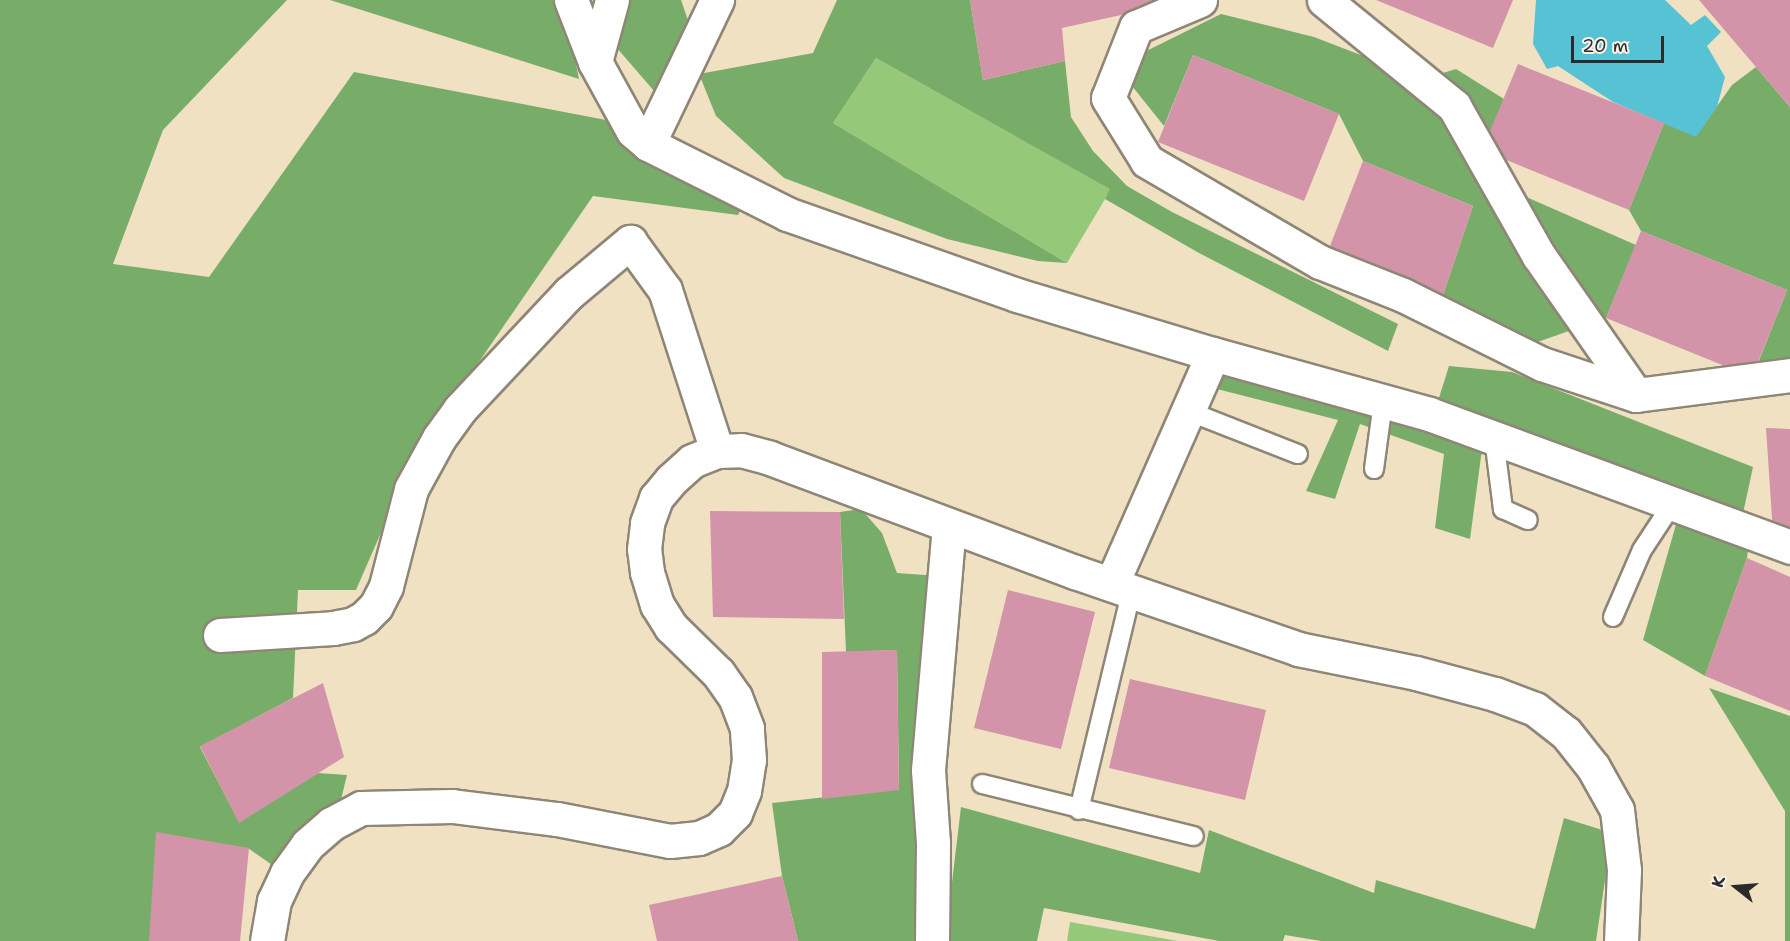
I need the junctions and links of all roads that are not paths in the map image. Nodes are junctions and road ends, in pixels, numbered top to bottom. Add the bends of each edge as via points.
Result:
1 (571, 0) edge
2 (612, 0) edge
3 (717, 0) edge
4 (1200, 0) edge
5 (1324, 0) edge
6 (595, 62) junction
7 (648, 144) junction
8 (1213, 354) junction
9 (1790, 375) edge
10 (1636, 395) junction
11 (1383, 402) junction
12 (1188, 411) junction
13 (1494, 438) junction
14 (717, 451) junction
15 (1298, 454) dead end
16 (1374, 469) dead end
17 (1673, 503) junction
18 (1528, 520) dead end
19 (949, 526) junction
20 (1790, 547) edge
21 (1122, 586) junction
22 (1612, 617) dead end
23 (220, 635) dead end
24 (982, 784) dead end
25 (1079, 810) junction
26 (1194, 836) dead end
27 (267, 941) edge
28 (932, 941) edge
29 (1621, 941) edge

1 - 6 street
2 - 6 street
3 - 7 street
4 - 10 street via 1136,27 1108,98 1147,161 1320,262 1403,296 1542,364
5 - 10 street via 1454,106 1539,256
6 - 7 street via 633,131
7 - 8 street via 787,214 1017,295
8 - 11 street
8 - 12 street
9 - 10 street
11 - 13 street
11 - 16 lane
12 - 15 lane
12 - 21 street
13 - 17 street
13 - 18 lane via 1503,509
14 - 19 street via 741,450 770,458
14 - 23 street via 664,290 630,242 569,293 460,409 438,438 411,489 386,586 376,606 364,618 333,628
14 - 27 street via 692,461 656,498 647,523 644,549 657,605 671,627 718,673 735,697 747,728 749,760 735,813 719,829 699,838 670,841 557,819 452,806 361,807 331,824 307,845 286,873 274,902
17 - 20 street
17 - 22 lane via 1642,550
19 - 21 street
19 - 28 street via 928,770 933,843
21 - 25 lane
21 - 29 street via 1298,649 1416,673 1495,694 1535,710 1566,733 1593,767 1617,810 1624,870
24 - 25 lane
25 - 26 lane

